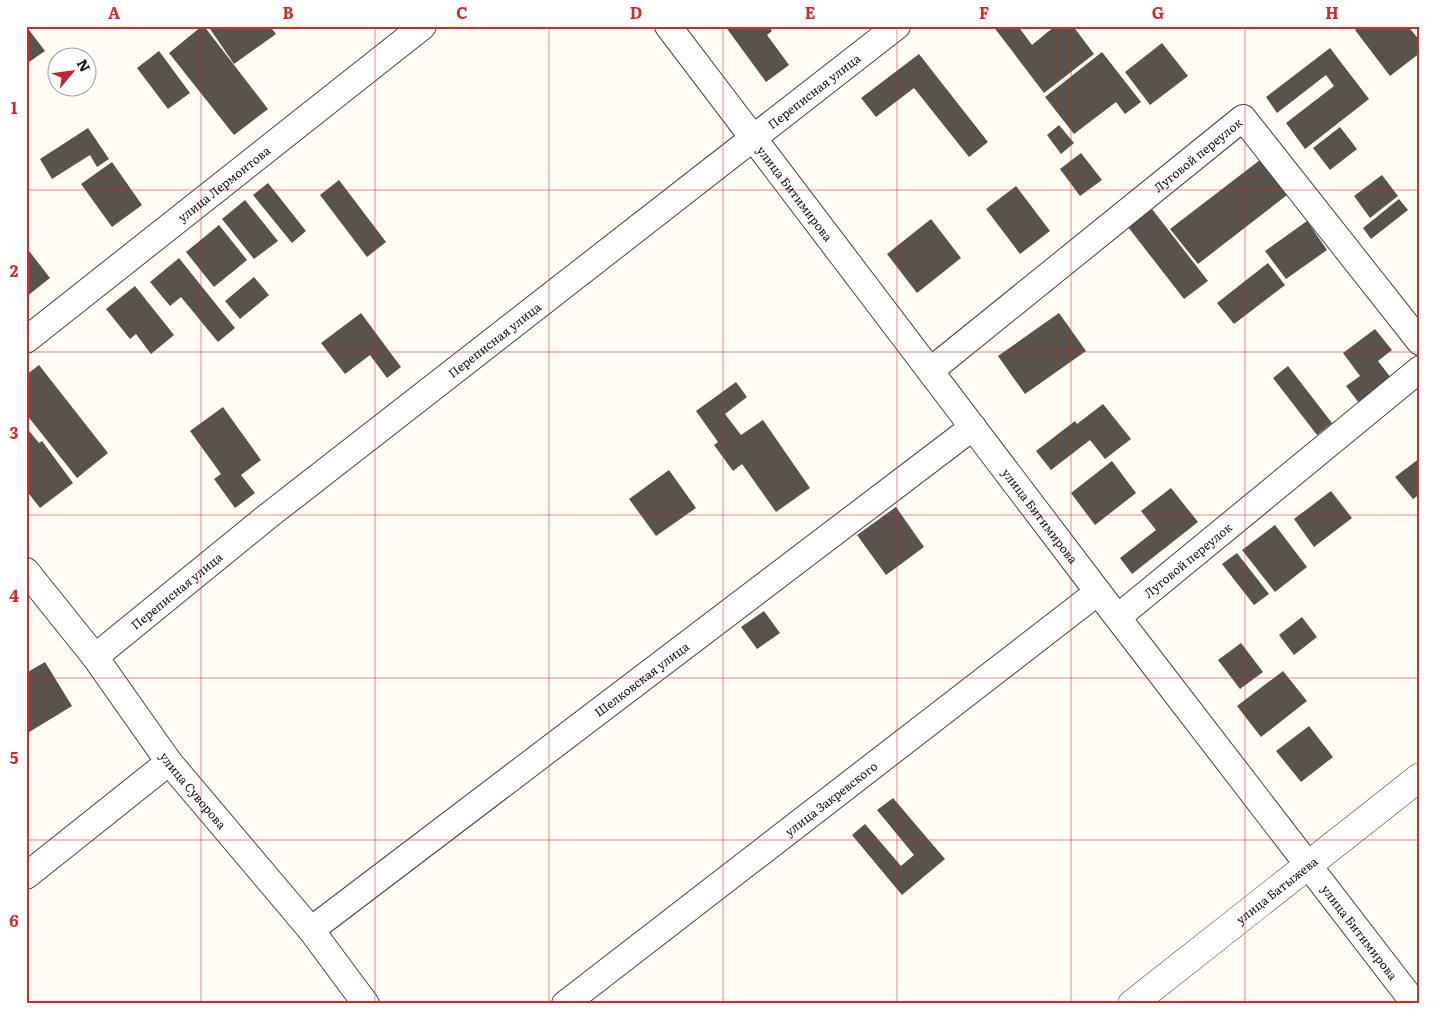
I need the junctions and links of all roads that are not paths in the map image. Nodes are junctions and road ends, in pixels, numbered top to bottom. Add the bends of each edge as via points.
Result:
1 (423, 26) edge
2 (668, 26) edge
3 (897, 26) edge
4 (753, 138) junction
5 (26, 340) edge
6 (1420, 342) edge
7 (1420, 369) edge
8 (930, 371) junction
9 (973, 427) junction
10 (26, 572) edge
11 (1098, 592) junction
12 (1118, 617) junction
13 (95, 657) junction
14 (169, 762) junction
15 (1420, 777) edge
16 (1307, 865) junction
17 (26, 876) edge
18 (310, 930) junction
19 (366, 1004) edge
20 (564, 1004) edge
21 (1132, 1004) edge
22 (1415, 1004) edge

1 - 5 street, улица Лермонтова
2 - 4 street, улица Битимирова
3 - 4 street, Переписная улица
4 - 8 street, улица Битимирова
4 - 13 street, Переписная улица via 268,516
6 - 8 street, Луговой переулок via 1244,118
7 - 12 street, Луговой переулок
8 - 9 street, улица Битимирова
9 - 11 street, улица Битимирова
9 - 18 street, Шелковская улица
10 - 13 street, улица Суворова
11 - 12 street, улица Битимирова
11 - 20 street, улица Закревского
12 - 16 street, улица Битимирова
13 - 14 street, улица Суворова
14 - 17 street
14 - 18 street, улица Суворова
15 - 16 street, улица Батыжева
16 - 21 street, улица Батыжева
16 - 22 street, улица Битимирова
18 - 19 street, улица Суворова

